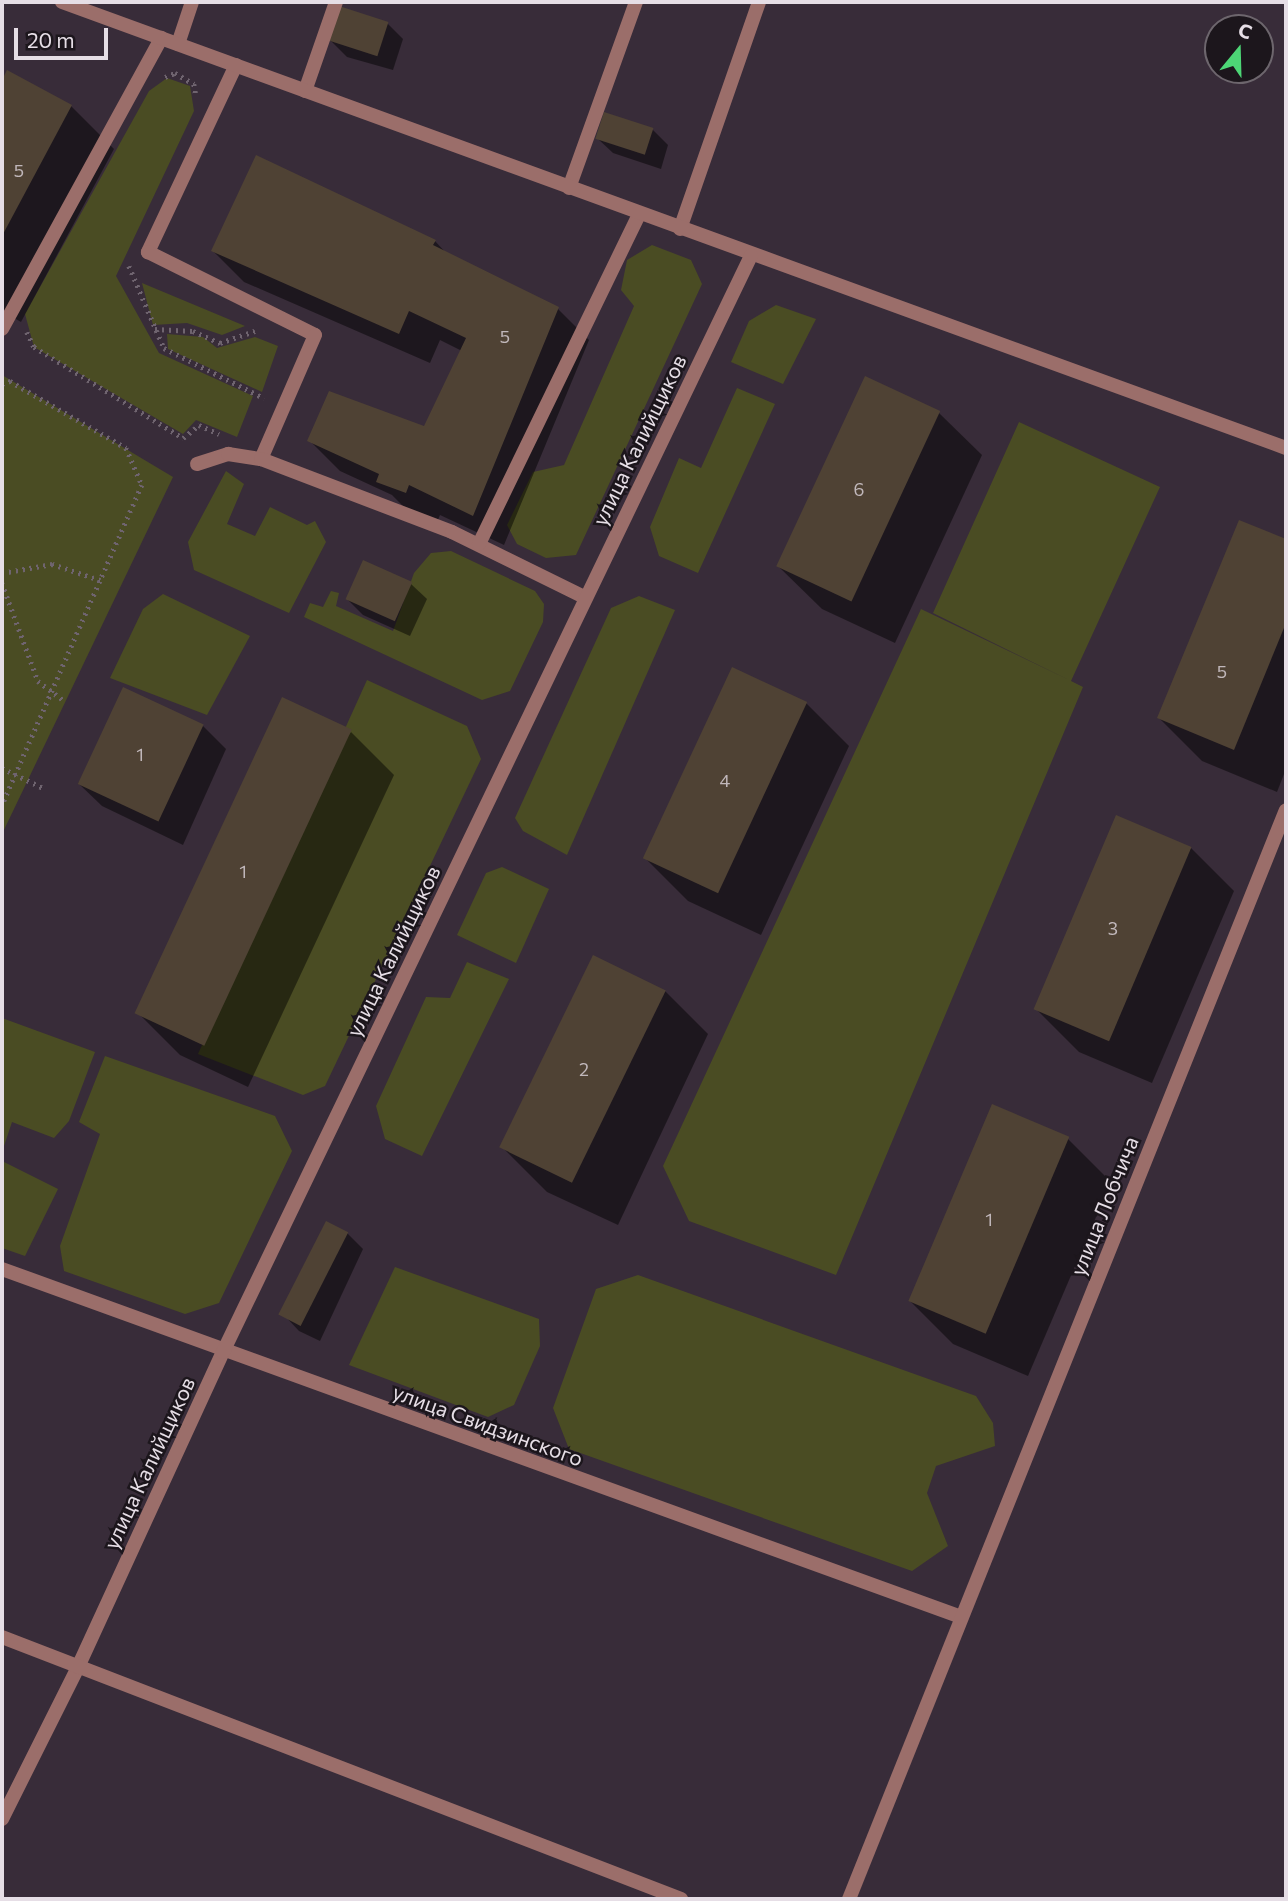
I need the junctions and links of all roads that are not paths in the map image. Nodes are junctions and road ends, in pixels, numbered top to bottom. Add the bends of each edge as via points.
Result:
1 (62, 2) edge
2 (192, 2) edge
3 (337, 2) edge
4 (636, 2) edge
5 (759, 2) edge
6 (161, 38) junction
7 (178, 44) junction
8 (236, 65) junction
9 (306, 91) junction
10 (569, 188) junction
11 (639, 214) junction
12 (680, 229) junction
13 (751, 256) junction
14 (2, 329) edge
15 (1286, 448) edge
16 (261, 459) junction
17 (197, 464) dead end
18 (479, 544) junction
19 (586, 598) junction
20 (1286, 810) edge
21 (2, 1269) edge
22 (223, 1352) junction
23 (961, 1617) junction
24 (2, 1637) edge
25 (78, 1667) junction
26 (2, 1818) edge
27 (681, 1899) edge
28 (849, 1899) edge

1 - 6 street
2 - 7 street
3 - 9 street
4 - 10 street
5 - 12 street
6 - 7 street
6 - 14 street
7 - 8 street
8 - 9 street
8 - 16 street via 148,252 315,335
9 - 10 street
10 - 11 street
11 - 12 street
11 - 18 street
12 - 13 street
13 - 15 street
13 - 19 street, улица Калийщиков
16 - 17 street via 228,454
16 - 18 street
18 - 19 street
19 - 22 street, улица Калийщиков
20 - 23 street, улица Лобчича
21 - 22 street, улица Свидзинского
22 - 23 street, улица Свидзинского
22 - 25 street, улица Калийщиков
23 - 28 street, улица Лобчича
24 - 25 street
25 - 26 street, улица Калийщиков
25 - 27 street

